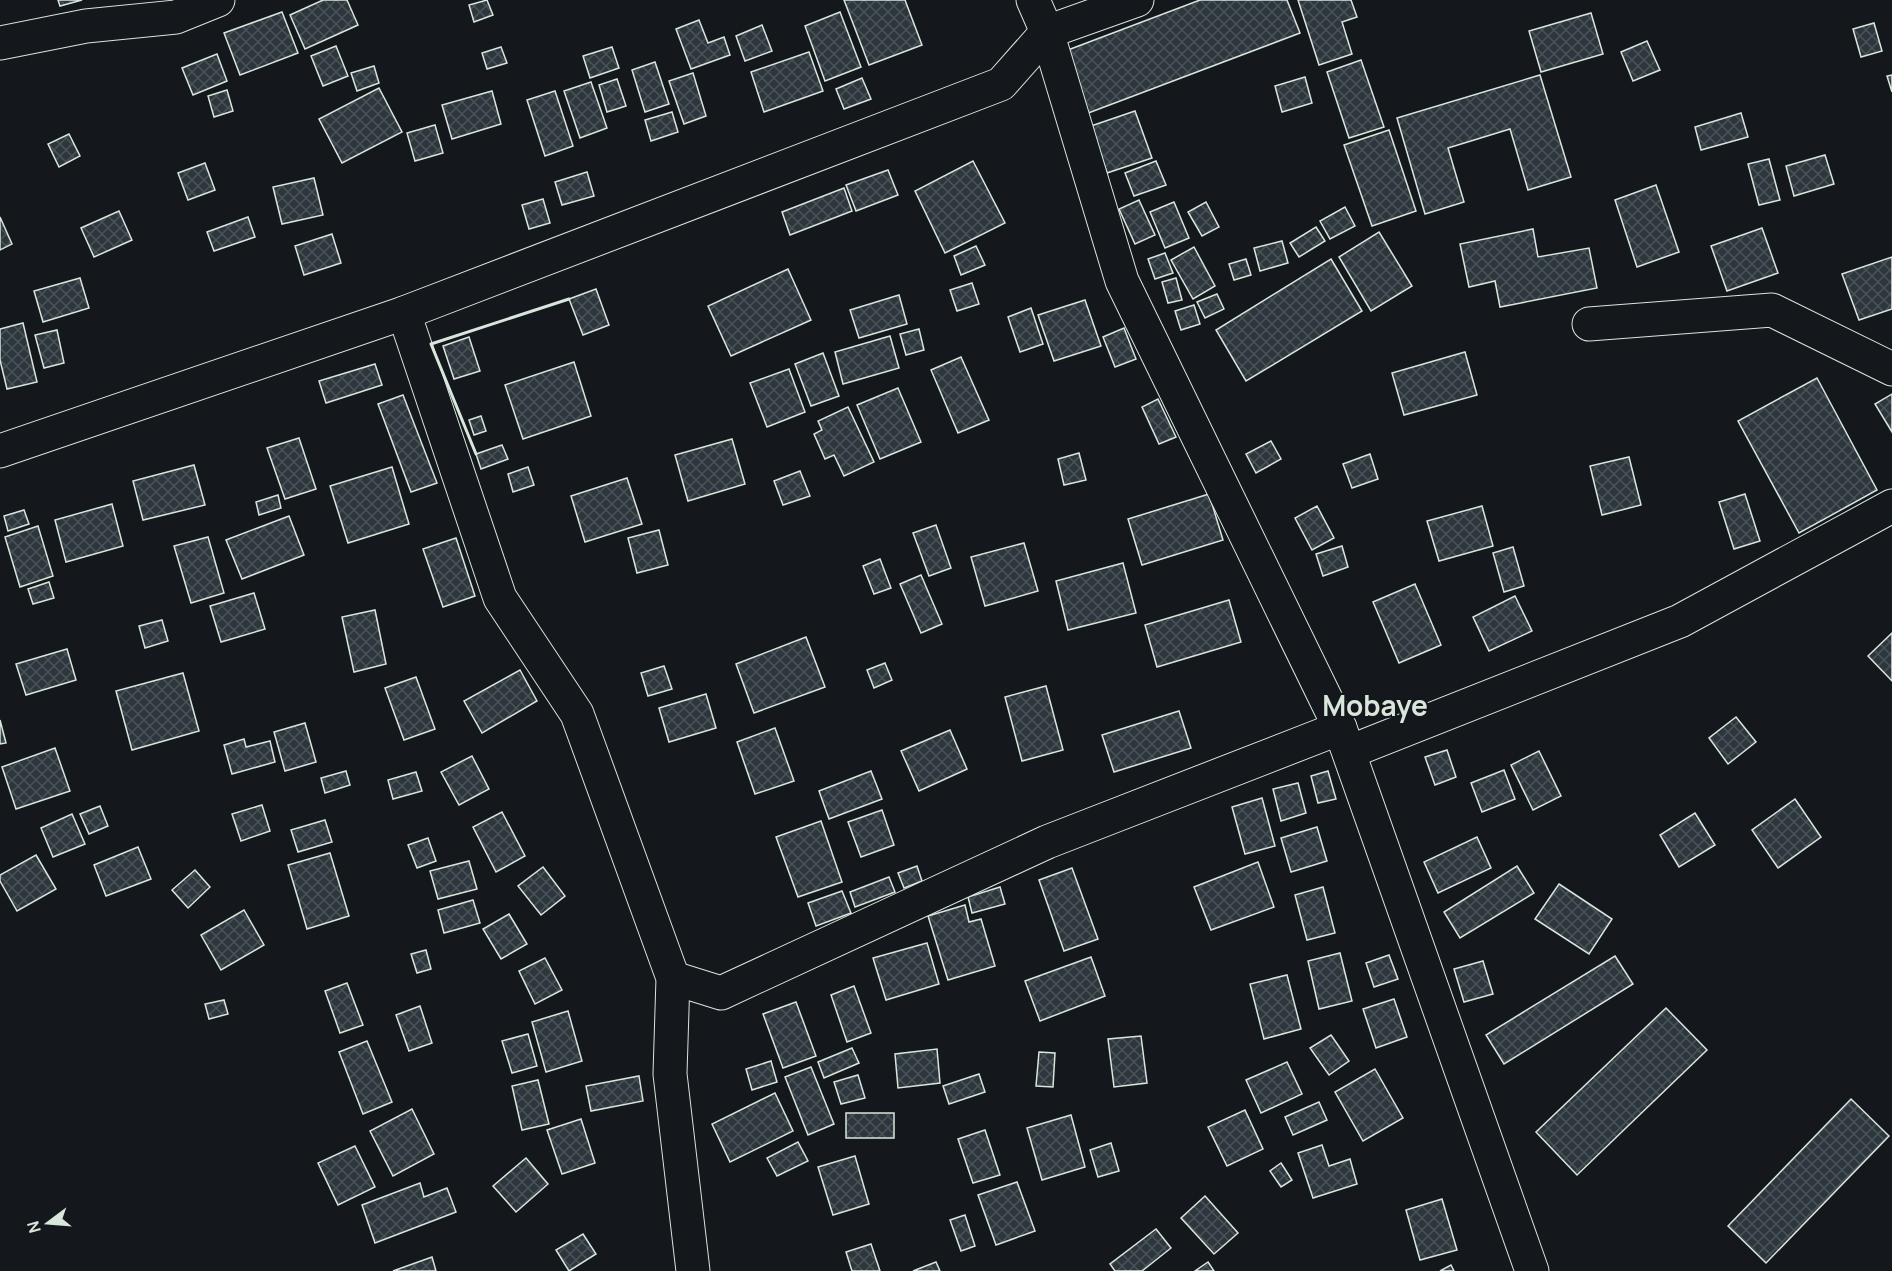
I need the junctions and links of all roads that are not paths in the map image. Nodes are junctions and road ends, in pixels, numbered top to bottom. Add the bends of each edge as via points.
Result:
1 (218, 0) edge
2 (1033, 0) edge
3 (1137, 0) edge
4 (1047, 32) junction
5 (0, 43) edge
6 (404, 313) junction
7 (1589, 324) dead end
8 (1892, 369) edge
9 (0, 451) edge
10 (1892, 506) edge
11 (1344, 740) junction
12 (673, 978) junction
13 (693, 1271) edge
14 (1532, 1271) edge

1 - 5 street via 176,17 86,26
2 - 4 street
3 - 4 street
4 - 6 street via 1001,84
4 - 11 street via 1122,281
6 - 9 street
6 - 12 street via 500,598 577,714
7 - 8 street via 1772,310
10 - 11 street via 1680,621
11 - 12 street via 1047,842 721,993
11 - 14 street
12 - 13 street via 669,1074

